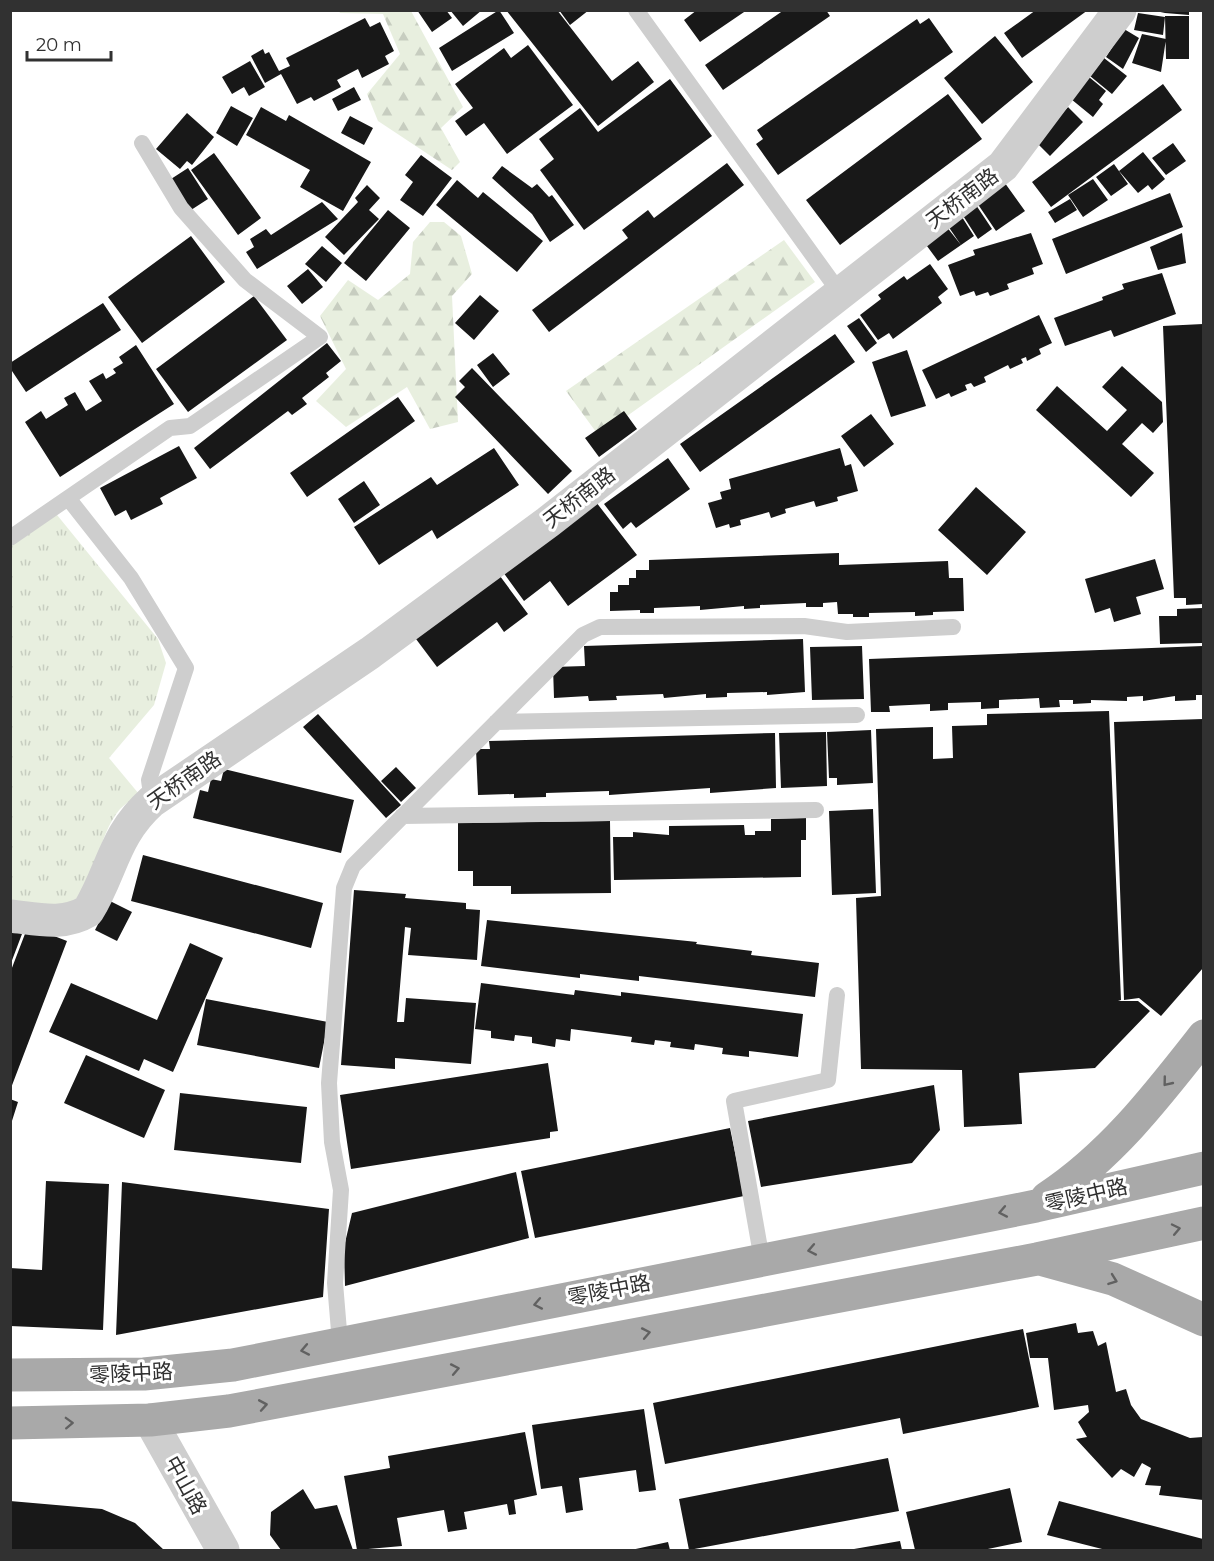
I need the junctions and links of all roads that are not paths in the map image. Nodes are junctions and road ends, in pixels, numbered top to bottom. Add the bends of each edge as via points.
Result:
1 (636, 10) edge
2 (1120, 10) edge
3 (142, 143) dead end
4 (840, 293) junction
5 (68, 498) junction
6 (10, 538) edge
7 (953, 627) dead end
8 (857, 715) dead end
9 (496, 722) junction
10 (152, 801) junction
11 (816, 810) dead end
12 (402, 816) junction
13 (10, 916) edge
14 (837, 995) dead end
15 (1203, 1036) edge
16 (1203, 1168) edge
17 (1036, 1206) junction
18 (1203, 1223) edge
19 (1037, 1258) junction
20 (762, 1260) junction
21 (1203, 1320) edge
22 (340, 1343) junction
23 (10, 1375) edge
24 (150, 1420) junction
25 (10, 1423) edge
26 (223, 1551) edge

1 - 4 lane
2 - 4 street, 天桥南路 via 1003,166
3 - 5 lane via 181,208 245,280 320,337 190,426 170,428
4 - 10 street, 天桥南路 via 538,529 370,652
5 - 6 lane
5 - 10 lane via 131,578 186,668 149,780
7 - 9 lane via 848,632 804,626 600,627 583,635
8 - 9 lane
9 - 12 lane
10 - 13 street, 天桥南路 via 135,816 122,836 88,911 62,922
11 - 12 lane
12 - 22 lane via 353,866 344,888 329,1083 332,1142 341,1190 335,1283
14 - 20 lane via 828,1080 734,1101
15 -> 17 main road via 1105,1152 1070,1184
16 - 17 main road, 零陵中路
17 -> 20 main road, 零陵中路
19 -> 18 main road
19 -> 21 main road via 1113,1279
24 -> 19 main road via 318,1395
20 -> 22 main road, 零陵中路
22 -> 23 main road, 零陵中路 via 233,1365 144,1374
25 -> 24 main road
24 - 26 street, 中山路

